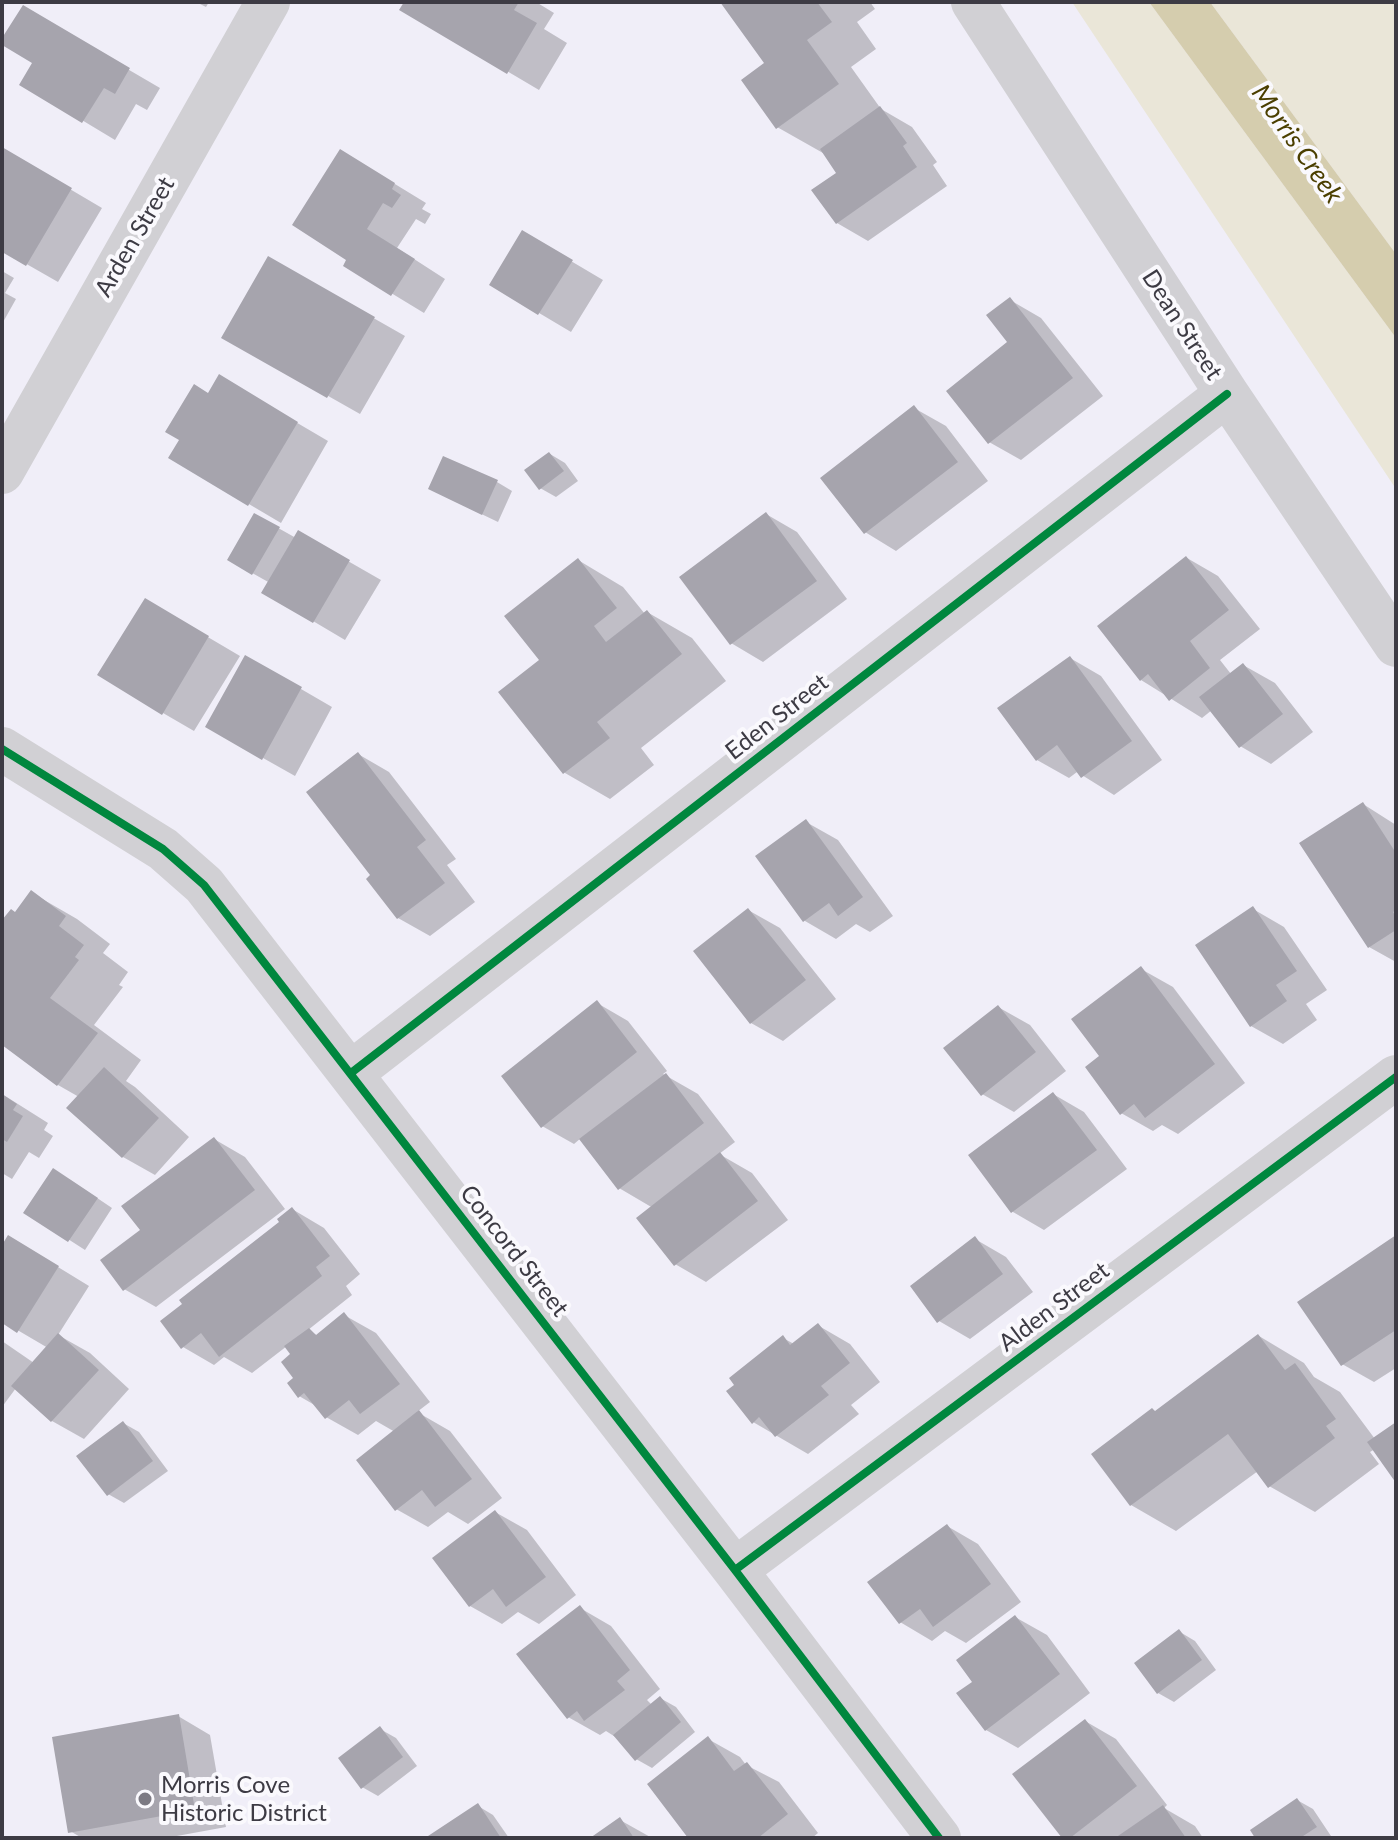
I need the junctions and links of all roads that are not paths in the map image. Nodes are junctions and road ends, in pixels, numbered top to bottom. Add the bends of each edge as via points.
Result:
1 (268, 2) edge
2 (973, 2) edge
3 (1227, 394) junction
4 (2, 472) edge
5 (1396, 645) edge
6 (2, 749) edge
7 (351, 1073) junction
8 (1396, 1077) edge
9 (735, 1570) junction
10 (939, 1838) edge

1 - 4 street, Arden Street
2 - 3 street, Dean Street
3 - 5 street, Dean Street
3 - 7 street, Eden Street
6 - 7 street, Concord Street via 163,849 204,885
7 - 9 street, Concord Street
8 - 9 street, Alden Street
9 - 10 street, Concord Street

